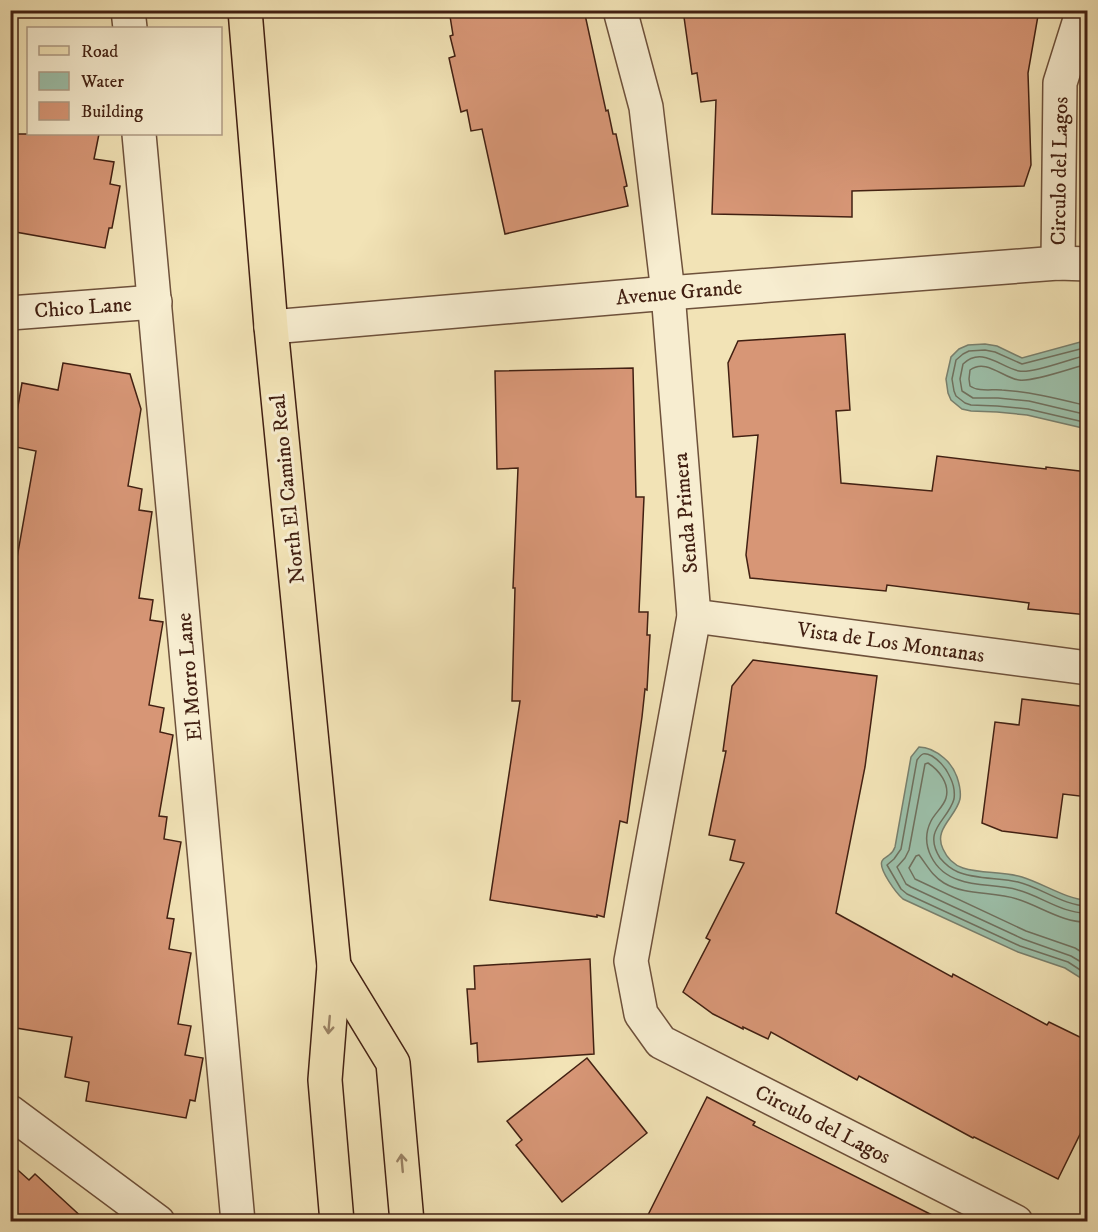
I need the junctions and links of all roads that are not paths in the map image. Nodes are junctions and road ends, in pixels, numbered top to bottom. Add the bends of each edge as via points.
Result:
1 (128, 10) edge
2 (245, 10) edge
3 (620, 10) edge
4 (1083, 10) edge
5 (130, 27) edge
6 (140, 135) edge
7 (1073, 263) edge
8 (668, 293) junction
9 (155, 302) junction
10 (10, 313) edge
11 (272, 327) junction
12 (694, 616) junction
13 (1088, 668) edge
14 (334, 966) junction
15 (642, 1014) joint
16 (10, 1112) edge
17 (158, 1221) edge
18 (238, 1221) edge
19 (337, 1221) edge
20 (407, 1221) edge
21 (1016, 1221) edge

1 - 5 street
2 - 11 main road, North El Camino Real
3 - 8 street, Senda Primera via 646,107
4 - 7 street, Circulo del Lagos via 1060,83
6 - 9 street, El Morro Lane
7 - 8 street, Avenue Grande
8 - 11 street, Avenue Grande
8 - 12 street, Senda Primera
9 - 10 street, Chico Lane
9 - 18 street, El Morro Lane
11 - 14 main road, North El Camino Real
12 - 13 street, Vista de Los Montanas
12 - 15 street, Senda Primera via 631,962
14 -> 19 main road, North El Camino Real via 325,1080
20 -> 14 main road, North El Camino Real via 393,1063
15 - 21 street, Circulo del Lagos via 661,1042
16 - 17 street

